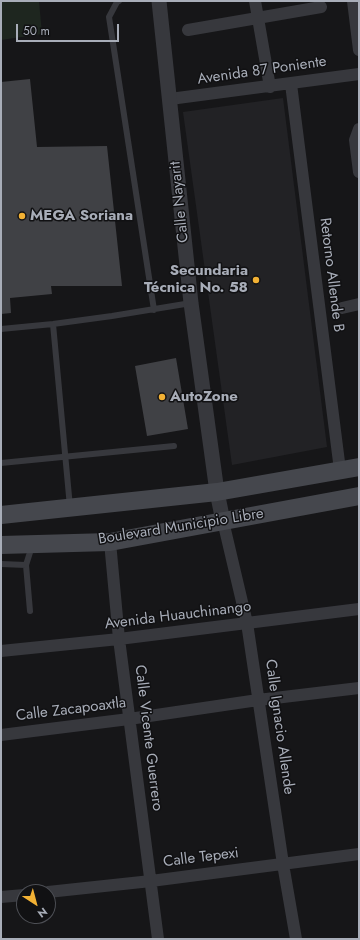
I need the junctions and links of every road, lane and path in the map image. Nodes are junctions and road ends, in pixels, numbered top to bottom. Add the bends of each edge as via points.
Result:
1 (119, 1) edge
2 (159, 1) edge
3 (256, 1) edge
4 (353, 1) edge
5 (321, 7) dead end
6 (258, 17) junction
7 (188, 30) dead end
8 (359, 50) edge
9 (359, 74) edge
10 (291, 84) junction
11 (270, 87) junction
12 (170, 100) junction
13 (359, 129) edge
14 (359, 172) edge
15 (191, 303) junction
16 (359, 304) edge
17 (342, 308) dead end
18 (154, 310) junction
19 (53, 324) junction
20 (1, 329) edge
21 (174, 446) dead end
22 (65, 457) junction
23 (1, 463) edge
24 (359, 467) edge
25 (340, 470) junction
26 (217, 492) junction
27 (359, 496) edge
28 (70, 508) junction
29 (1, 515) edge
30 (223, 521) junction
31 (110, 542) junction
32 (33, 544) junction
33 (1, 545) edge
34 (2, 564) edge
35 (26, 565) junction
36 (359, 609) edge
37 (30, 611) dead end
38 (247, 623) junction
39 (119, 639) junction
40 (1, 651) edge
41 (359, 688) edge
42 (258, 700) junction
43 (129, 719) junction
44 (1, 735) edge
45 (359, 854) edge
46 (283, 864) junction
47 (151, 881) junction
48 (56, 891) edge
49 (16, 896) edge
50 (1, 897) edge
51 (158, 939) edge
52 (296, 939) edge

1 - 18 lane via 109,17
2 - 12 street, Calle Nayarit
3 - 6 street
4 - 8 street
5 - 6 street
6 - 7 street
6 - 11 street
9 - 10 street, Avenida 87 Poniente
10 - 11 street, Avenida 87 Poniente
10 - 25 street, Retorno Allende B
11 - 12 street, Avenida 87 Poniente
12 - 15 street, Calle Nayarit
13 - 14 street via 355,140
15 - 18 lane
15 - 26 street, Calle Nayarit
16 - 17 street
18 - 19 lane
19 - 20 lane
19 - 22 lane
21 - 22 lane
22 - 23 lane
22 - 28 lane
24 - 25 main road, Boulevard Municipio Libre
25 - 26 main road, Boulevard Municipio Libre
26 - 28 main road, Boulevard Municipio Libre
26 - 30 street, Calle Nayarit
27 - 30 main road, Boulevard Municipio Libre
28 - 29 main road, Boulevard Municipio Libre
30 - 31 main road, Boulevard Municipio Libre
30 - 38 street, Calle Ignacio Allende
31 - 32 main road, Boulevard Municipio Libre
31 - 39 street, Calle Vicente Guerrero
32 - 33 main road, Boulevard Municipio Libre
32 - 35 lane
34 - 35 lane
35 - 37 lane
36 - 38 street, Avenida Huauchinango
38 - 39 street, Avenida Huauchinango
38 - 42 street, Calle Ignacio Allende
39 - 40 street, Avenida Huauchinango
39 - 43 street, Calle Vicente Guerrero
41 - 42 street, Calle Zacapoaxtla
42 - 43 street, Calle Zacapoaxtla
42 - 46 street, Calle Ignacio Allende
43 - 44 street, Calle Zacapoaxtla
43 - 47 street, Calle Vicente Guerrero
45 - 46 street, Calle Tepexi
46 - 47 street, Calle Tepexi
46 - 52 street, Calle Ignacio Allende
47 - 48 street, Calle Tepexi
47 - 51 street, Calle Vicente Guerrero
49 - 50 street

